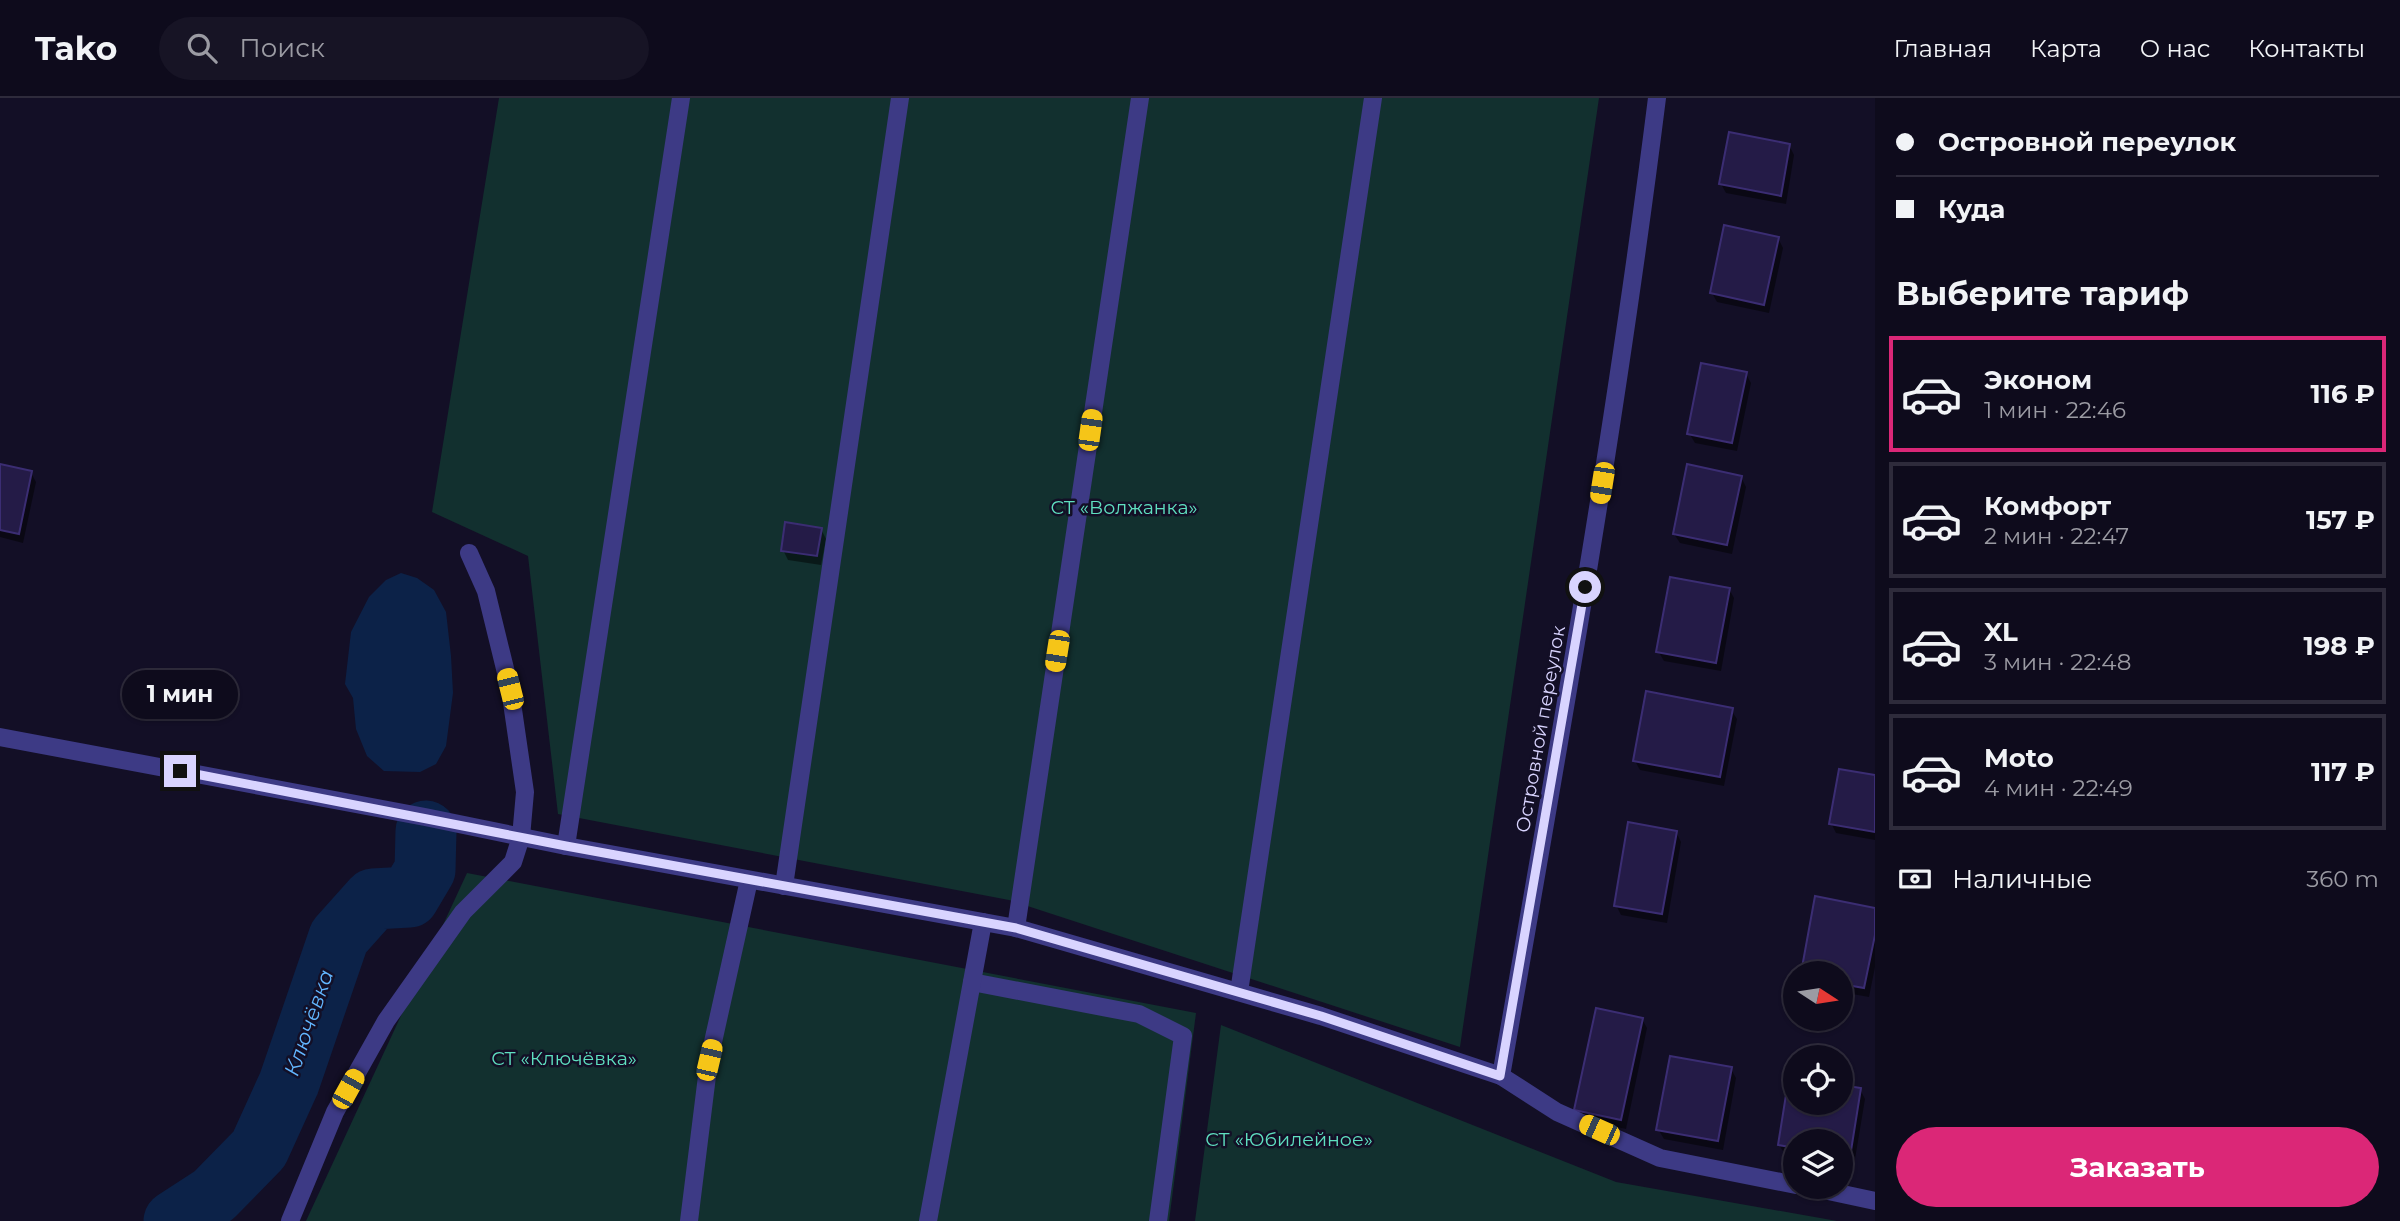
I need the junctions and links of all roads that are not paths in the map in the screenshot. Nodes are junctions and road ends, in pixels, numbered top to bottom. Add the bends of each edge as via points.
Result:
1 (681, 98) edge
2 (900, 98) edge
3 (1140, 98) edge
4 (1373, 98) edge
5 (1657, 98) edge
6 (469, 553) dead end
7 (0, 737) edge
8 (521, 837) junction
9 (566, 846) junction
10 (749, 880) junction
11 (784, 886) junction
12 (983, 922) junction
13 (1016, 928) junction
14 (972, 982) junction
15 (1239, 992) junction
16 (1500, 1076) junction
17 (1783, 1182) edge
18 (1853, 1196) edge
19 (1875, 1200) edge
20 (290, 1221) edge
21 (689, 1221) edge
22 (928, 1221) edge
23 (1158, 1221) edge

1 - 9 street
2 - 11 street
3 - 13 street
4 - 15 street
5 - 16 street, Островной переулок via 1594,536
6 - 8 street via 486,591 510,689 525,792
7 - 8 street
8 - 9 street
8 - 20 street via 513,862 463,912 386,1021 335,1112
9 - 10 street
10 - 11 street
10 - 21 street via 709,1060
11 - 12 street
12 - 13 street
12 - 14 street
13 - 15 street
14 - 22 street
14 - 23 street via 1139,1014 1183,1036
15 - 16 street
16 - 17 street via 1557,1112 1660,1158
18 - 19 street

